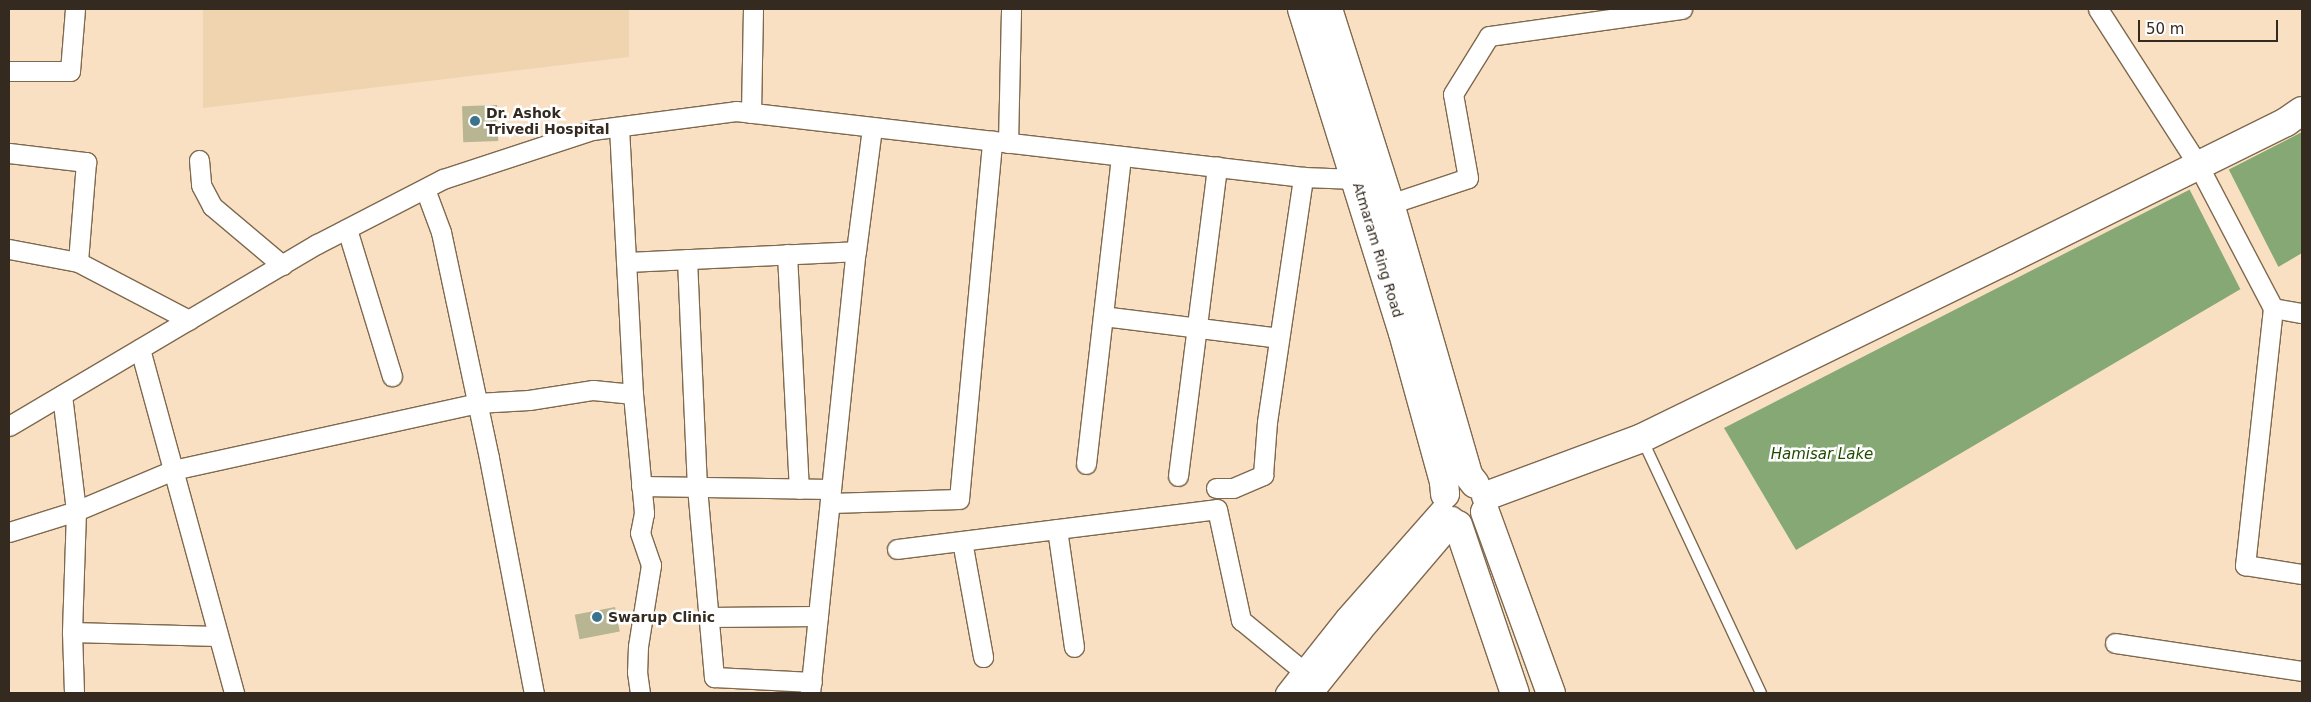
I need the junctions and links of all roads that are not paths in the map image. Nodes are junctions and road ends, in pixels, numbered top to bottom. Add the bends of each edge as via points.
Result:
1 (75, 9) edge
2 (753, 9) edge
3 (1011, 9) edge
4 (1302, 9) edge
5 (1328, 9) edge
6 (1682, 9) edge
7 (2098, 9) edge
8 (9, 71) edge
9 (2302, 111) edge
10 (751, 113) junction
11 (619, 127) junction
12 (872, 127) junction
13 (1000, 142) junction
14 (9, 153) edge
15 (1121, 156) junction
16 (199, 160) dead end
17 (2198, 165) junction
18 (1217, 166) junction
19 (1303, 177) junction
20 (1356, 179) junction
21 (425, 189) junction
22 (1390, 204) junction
23 (347, 229) junction
24 (9, 249) edge
25 (856, 251) junction
26 (787, 254) junction
27 (687, 259) junction
28 (78, 262) junction
29 (626, 262) junction
30 (282, 265) junction
31 (2273, 308) junction
32 (2302, 313) edge
33 (1103, 316) junction
34 (189, 320) junction
35 (1197, 328) junction
36 (1279, 338) junction
37 (140, 349) junction
38 (392, 376) dead end
39 (633, 394) junction
40 (62, 395) junction
41 (477, 403) junction
42 (9, 426) edge
43 (1642, 438) junction
44 (1086, 464) dead end
45 (173, 470) junction
46 (1178, 476) dead end
47 (641, 486) junction
48 (697, 487) junction
49 (1216, 488) dead end
50 (799, 489) junction
51 (831, 496) junction
52 (1482, 497) junction
53 (76, 511) junction
54 (1449, 512) junction
55 (1057, 529) junction
56 (9, 532) edge
57 (962, 541) junction
58 (897, 549) dead end
59 (2302, 574) edge
60 (818, 616) junction
61 (708, 617) junction
62 (72, 632) junction
63 (217, 636) junction
64 (2115, 643) dead end
65 (1074, 647) dead end
66 (983, 658) dead end
67 (2302, 671) edge
68 (1306, 682) edge
69 (729, 686) edge
70 (811, 688) edge
71 (74, 693) edge
72 (234, 693) edge
73 (534, 693) edge
74 (640, 693) edge
75 (1285, 693) edge
76 (1515, 693) edge
77 (1551, 693) edge
78 (1761, 693) edge

1 - 8 street via 70,71
2 - 10 street
3 - 13 street
4 - 20 main road, Atmaram Ring Road
5 - 22 main road, Atmaram Ring Road
6 - 22 street via 1489,36 1453,94 1468,178
7 - 17 street
9 - 17 main road
10 - 11 street via 736,111
10 - 12 street
11 - 21 street via 592,130 443,179
11 - 29 street
12 - 13 street
12 - 25 street
13 - 15 street
13 - 51 street via 959,499
14 - 28 street via 86,162
15 - 18 street
15 - 33 street
16 - 30 street via 202,185 212,206
17 - 31 street
17 - 43 main road
18 - 19 street
18 - 35 street
19 - 20 street
19 - 36 street
20 - 54 main road, Atmaram Ring Road via 1403,333 1444,482
21 - 23 street
21 - 41 street via 441,232
22 - 52 main road, Atmaram Ring Road via 1468,475
23 - 30 street
23 - 38 street
24 - 28 street
25 - 26 street
25 - 51 street
26 - 27 street
26 - 50 street
27 - 29 street
27 - 48 street
28 - 34 street
29 - 39 street
30 - 34 street
31 - 32 street
31 - 59 street via 2245,565
33 - 35 street
33 - 44 street
34 - 37 street
35 - 36 street
35 - 46 street
36 - 49 street via 1263,475 1233,488
37 - 40 street
37 - 45 street
39 - 41 street via 592,390 529,400
39 - 47 street
40 - 42 street
40 - 53 street
41 - 45 street
41 - 73 street
43 - 52 main road
43 - 78 lane
45 - 53 street
45 - 63 street
47 - 48 street
47 - 74 street via 644,513 640,533 651,565 638,646
48 - 50 street
48 - 61 street
50 - 51 street
51 - 60 street
52 - 54 main road via 1474,524
52 - 54 main road via 1461,482 1454,484
52 - 77 main road, Atmaram Ring Road
53 - 56 street
53 - 62 street
54 - 68 main road via 1359,629
54 - 76 main road, Atmaram Ring Road
55 - 57 street
55 - 65 street
55 - 68 street via 1217,509 1241,620
57 - 58 street
57 - 66 street
60 - 61 street
60 - 70 street
61 - 69 street via 714,677
62 - 63 street
62 - 71 street
63 - 72 street
64 - 67 street
68 - 75 street
69 - 70 street

